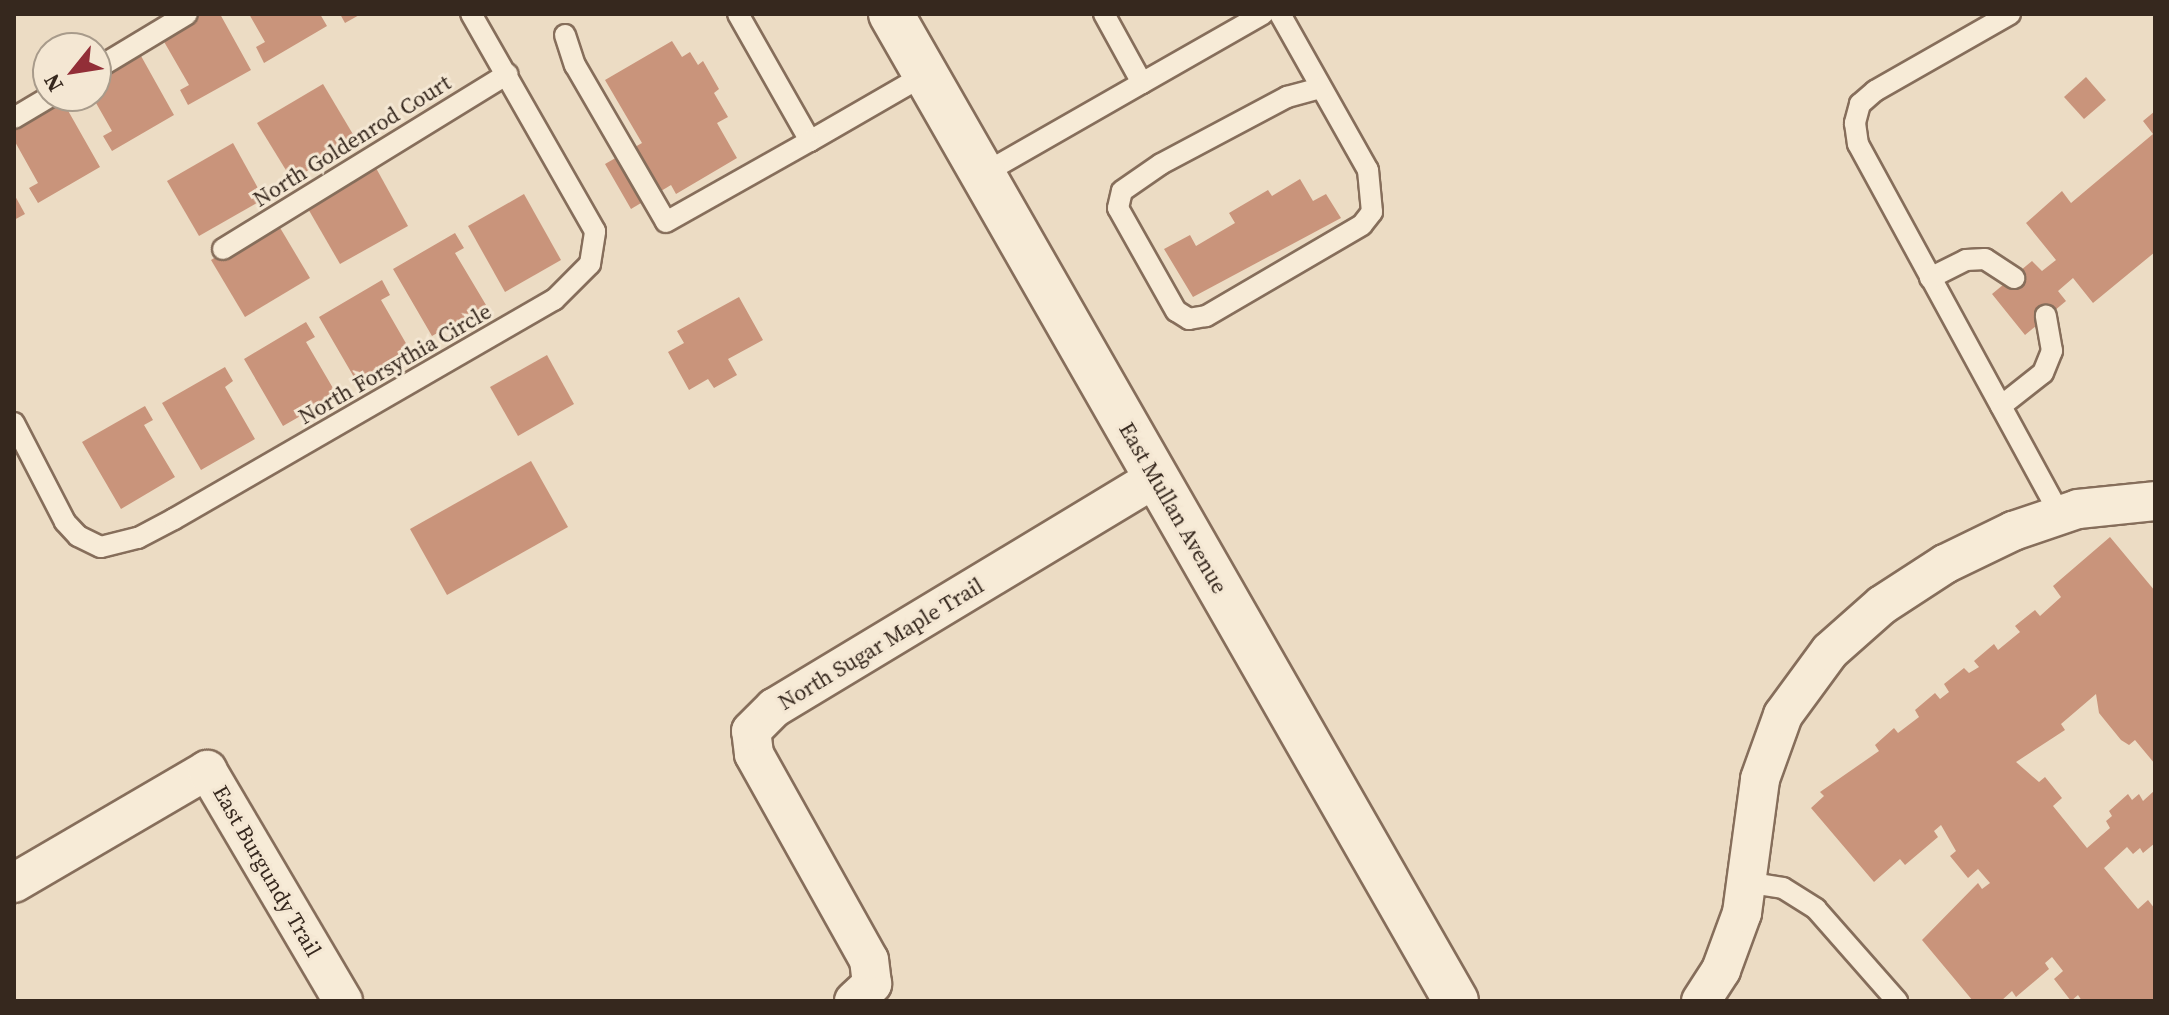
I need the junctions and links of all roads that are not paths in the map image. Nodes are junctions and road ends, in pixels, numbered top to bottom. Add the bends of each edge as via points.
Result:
1 (187, 14) edge
2 (471, 14) edge
3 (738, 14) edge
4 (891, 14) edge
5 (1104, 14) edge
6 (1263, 14) edge
7 (1280, 14) edge
8 (2010, 14) edge
9 (565, 35) dead end
10 (112, 59) edge
11 (507, 74) junction
12 (926, 74) junction
13 (1142, 83) junction
14 (1321, 88) junction
15 (32, 107) edge
16 (14, 118) edge
17 (810, 141) junction
18 (983, 174) junction
19 (223, 249) dead end
20 (1930, 278) junction
21 (2014, 278) dead end
22 (2046, 316) dead end
23 (2001, 406) junction
24 (14, 423) edge
25 (1156, 478) junction
26 (2155, 501) edge
27 (2060, 514) junction
28 (1745, 882) junction
29 (14, 883) edge
30 (343, 1001) edge
31 (854, 1001) edge
32 (1456, 1001) edge
33 (1701, 1001) edge
34 (1897, 1001) edge

1 - 10 lane
2 - 11 lane, North Forsythia Circle
3 - 17 lane
4 - 12 main road, East Mullan Avenue
5 - 13 lane
6 - 13 lane
7 - 14 lane
8 - 20 lane via 1908,69 1860,104 1858,144
9 - 17 lane via 575,65 666,222
11 - 19 lane, North Goldenrod Court
11 - 24 lane, North Forsythia Circle via 595,231 590,264 554,300 174,519 138,538 101,547 78,536 65,522
12 - 17 lane
12 - 18 main road, East Mullan Avenue
13 - 18 lane
14 - 14 lane via 1287,97 1122,191 1118,208 1176,311 1189,319 1206,316 1362,225 1372,212 1368,170
15 - 16 lane
18 - 25 main road, East Mullan Avenue
20 - 21 lane via 1966,260 1985,259
20 - 23 lane
22 - 23 lane via 2052,351 2043,373
23 - 27 lane
25 - 31 street, North Sugar Maple Trail via 774,708 751,731 754,754 869,960 872,984
25 - 32 main road, East Mullan Avenue
26 - 27 street
27 - 28 street via 1945,564 1882,605 1830,651 1783,715 1760,779
28 - 33 street via 1742,913 1721,970
28 - 34 lane via 1783,888 1816,909
29 - 30 street, East Burgundy Trail via 207,770

